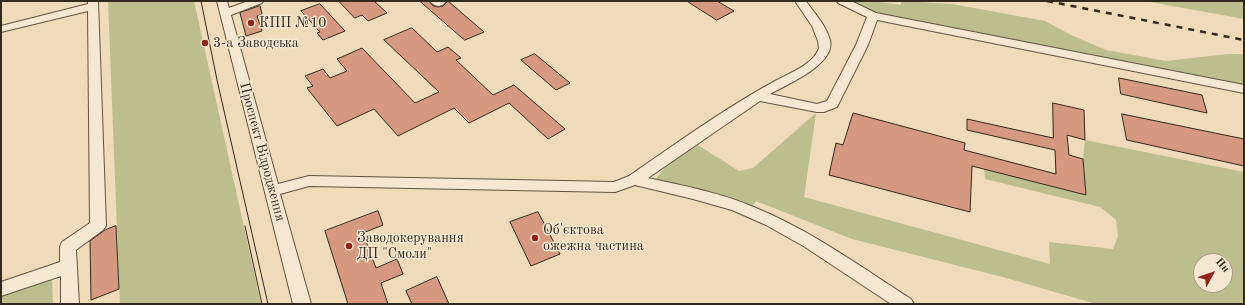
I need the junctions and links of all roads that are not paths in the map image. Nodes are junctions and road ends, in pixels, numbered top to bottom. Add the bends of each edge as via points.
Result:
1 (258, 1) edge
2 (435, 1) edge
3 (441, 1) edge
4 (800, 1) edge
5 (842, 1) edge
6 (93, 4) edge
7 (224, 7) edge
8 (873, 16) junction
9 (1, 29) edge
10 (1244, 89) edge
11 (757, 96) junction
12 (634, 180) junction
13 (272, 191) junction
14 (69, 266) junction
15 (1, 289) edge
16 (70, 304) edge
17 (302, 304) edge
18 (904, 304) edge

1 - 7 street
2 - 3 street
4 - 11 street via 825,41 823,54 812,64
5 - 8 street
6 - 9 street
6 - 14 street via 98,226 68,247
7 - 13 street, Проспект Відродження
8 - 10 street
8 - 11 street via 862,45 832,104 828,107 817,108
11 - 12 street
12 - 13 street via 615,187 308,182
12 - 18 street via 703,196 750,211 802,238
13 - 17 street, Проспект Відродження
14 - 15 street
14 - 16 street

